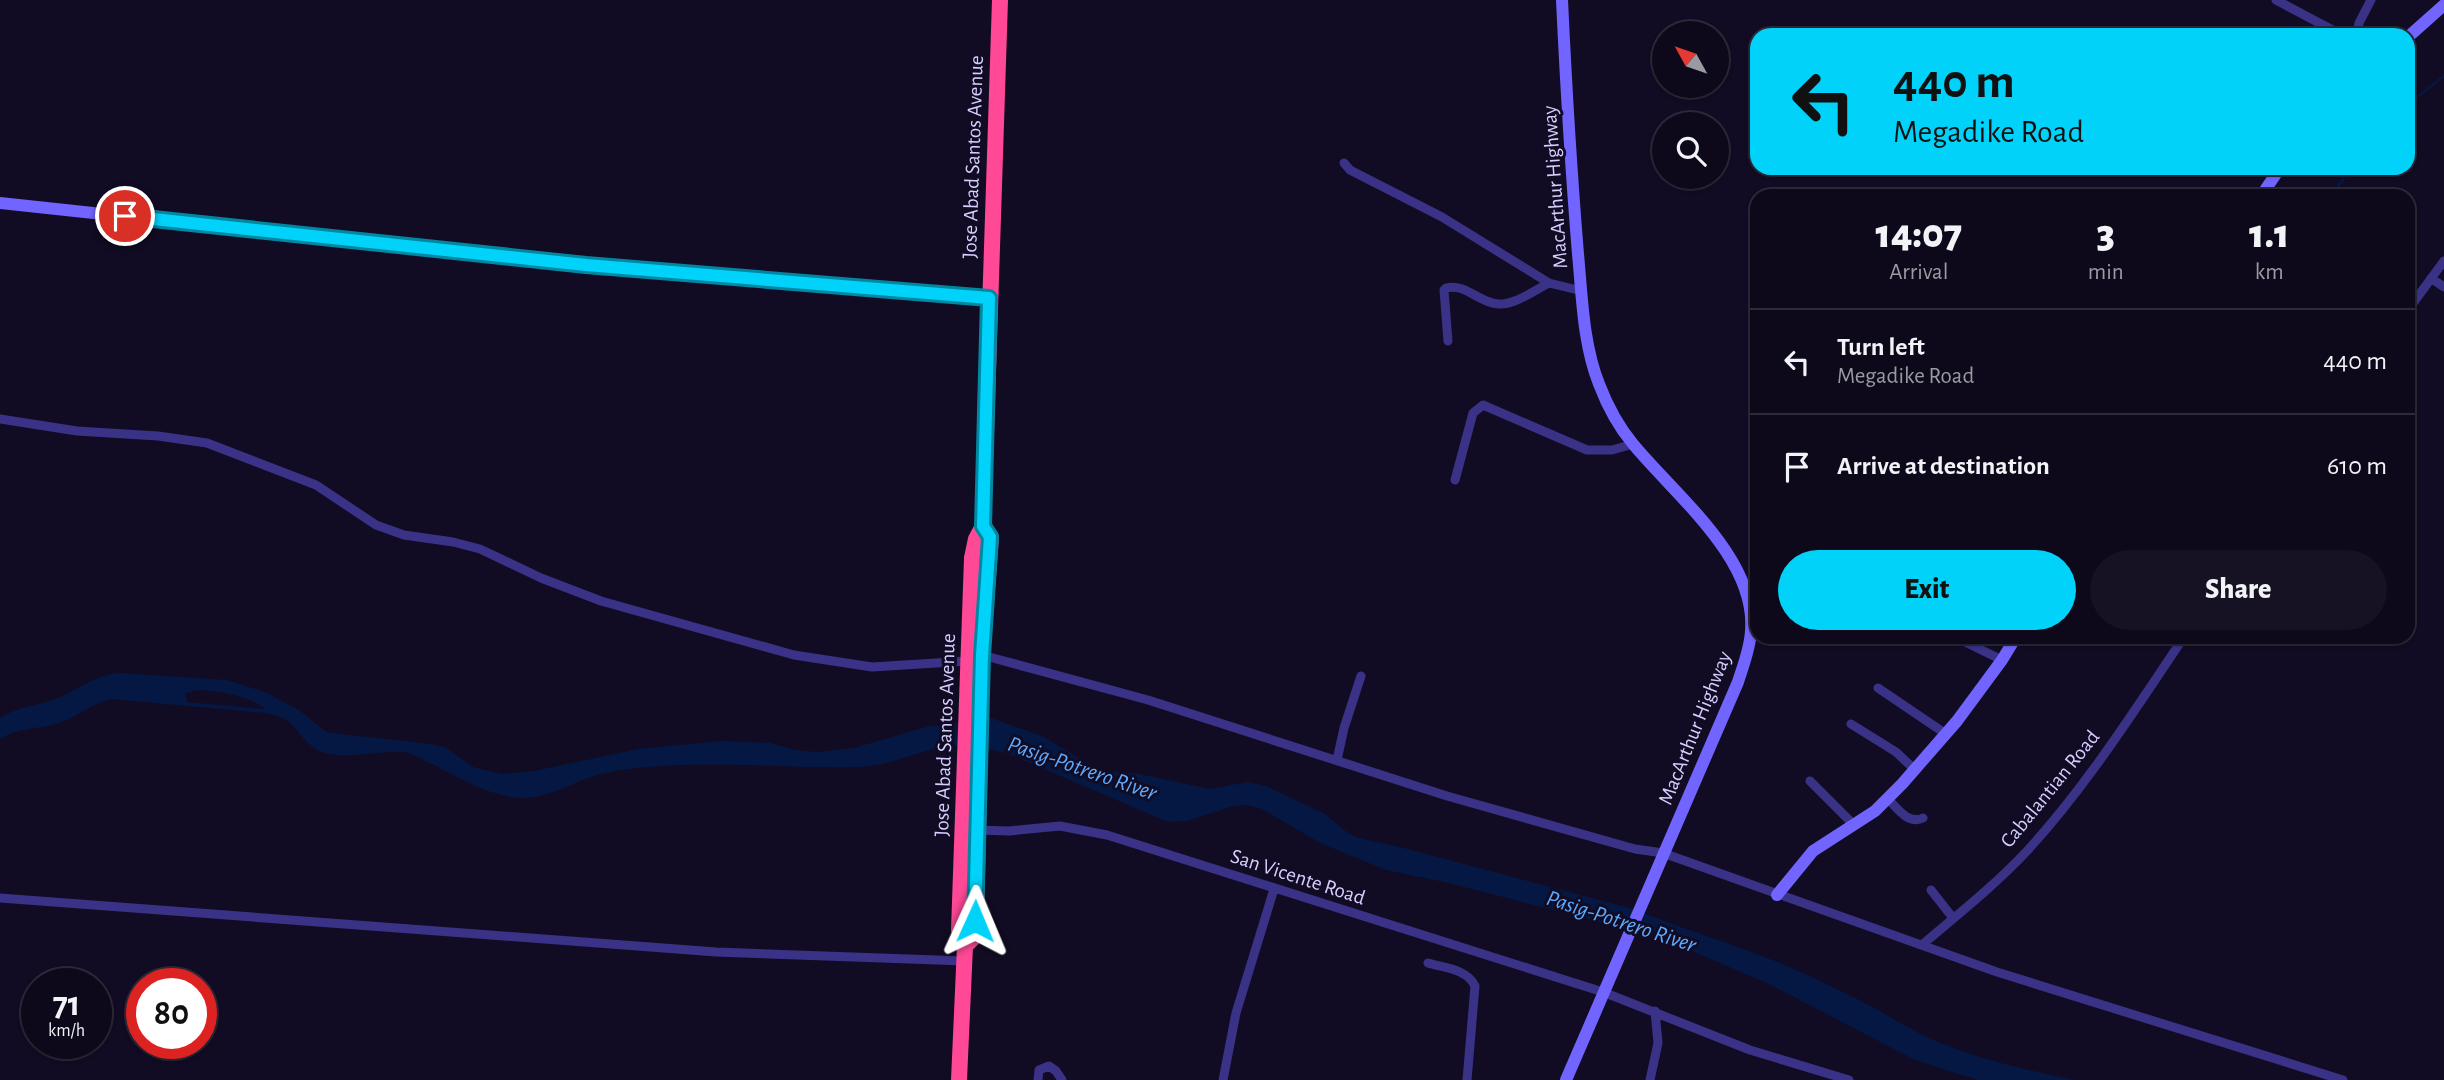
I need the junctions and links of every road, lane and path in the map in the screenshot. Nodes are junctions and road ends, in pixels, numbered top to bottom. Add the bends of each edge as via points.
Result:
1 (1000, 0) edge
2 (1562, 0) edge
3 (2276, 0) edge
4 (2371, 0) edge
5 (2444, 5) edge
6 (2329, 28) edge
7 (2358, 28) edge
8 (2415, 31) edge
9 (1344, 163) dead end
10 (0, 203) edge
11 (2444, 261) edge
12 (2431, 278) junction
13 (1549, 283) junction
14 (2444, 287) edge
15 (1582, 291) junction
16 (989, 298) junction
17 (2415, 300) edge
18 (1448, 341) dead end
19 (0, 419) edge
20 (1633, 444) junction
21 (1455, 480) dead end
22 (1750, 607) edge
23 (1750, 640) edge
24 (1969, 644) edge
25 (2012, 644) edge
26 (2179, 644) edge
27 (2002, 660) junction
28 (975, 663) junction
29 (1361, 676) dead end
30 (1878, 688) dead end
31 (1851, 724) dead end
32 (1946, 734) junction
33 (1337, 760) junction
34 (1914, 769) junction
35 (1810, 780) dead end
36 (1888, 799) junction
37 (1923, 818) dead end
38 (972, 825) junction
39 (1854, 825) junction
40 (1662, 856) junction
41 (1274, 889) junction
42 (1931, 890) dead end
43 (1777, 895) junction
44 (0, 898) edge
45 (1953, 918) junction
46 (1922, 945) junction
47 (965, 954) junction
48 (1428, 963) dead end
49 (1604, 990) junction
50 (1655, 1011) junction
51 (959, 1080) edge
52 (1038, 1080) edge
53 (1062, 1080) edge
54 (1223, 1080) edge
55 (1468, 1080) edge
56 (1566, 1080) edge
57 (1650, 1080) edge
58 (1849, 1080) edge
59 (2343, 1080) edge

1 - 16 highway, Jose Abad Santos Avenue
2 - 15 main road, MacArthur Highway
3 - 6 street
4 - 7 street
5 - 8 main road
9 - 13 street
10 - 16 main road via 586,265
11 - 12 street
12 - 14 street
12 - 17 street
13 - 15 street
13 - 18 street via 1500,304 1460,288 1446,288
15 - 20 main road, MacArthur Highway via 1598,383
16 - 28 highway, Jose Abad Santos Avenue via 983,526 972,558
19 - 28 street via 207,443 316,485 394,531 480,549 601,601 794,655 872,667
20 - 21 street via 1587,450 1483,405 1468,424
20 - 22 main road, MacArthur Highway via 1727,551
23 - 40 main road, MacArthur Highway via 1738,682
24 - 27 street
25 - 27 main road
26 - 45 street, Cabalantian Road via 2063,810 2024,854
27 - 32 main road
28 - 33 street via 1149,700
28 - 38 highway, Jose Abad Santos Avenue
29 - 33 street
30 - 32 street
31 - 34 street
32 - 34 main road
33 - 40 street
34 - 36 main road
35 - 39 street
36 - 37 street via 1909,819
36 - 39 main road
38 - 41 street, San Vicente Road via 1009,831 1060,826 1107,835
38 - 47 highway, Jose Abad Santos Avenue via 975,936
39 - 43 main road via 1813,851
40 - 43 street
40 - 49 main road, MacArthur Highway
41 - 49 street, San Vicente Road
41 - 54 street via 1236,1013
42 - 45 street
43 - 46 street
44 - 47 street via 716,952
45 - 46 street, Cabalantian Road
46 - 59 street
47 - 51 highway, Jose Abad Santos Avenue
48 - 55 street via 1465,974 1475,986
49 - 50 street, San Vicente Road
49 - 56 main road, MacArthur Highway
50 - 57 street via 1658,1043
50 - 58 street, San Vicente Road via 1750,1050
52 - 53 street via 1039,1070 1049,1066

